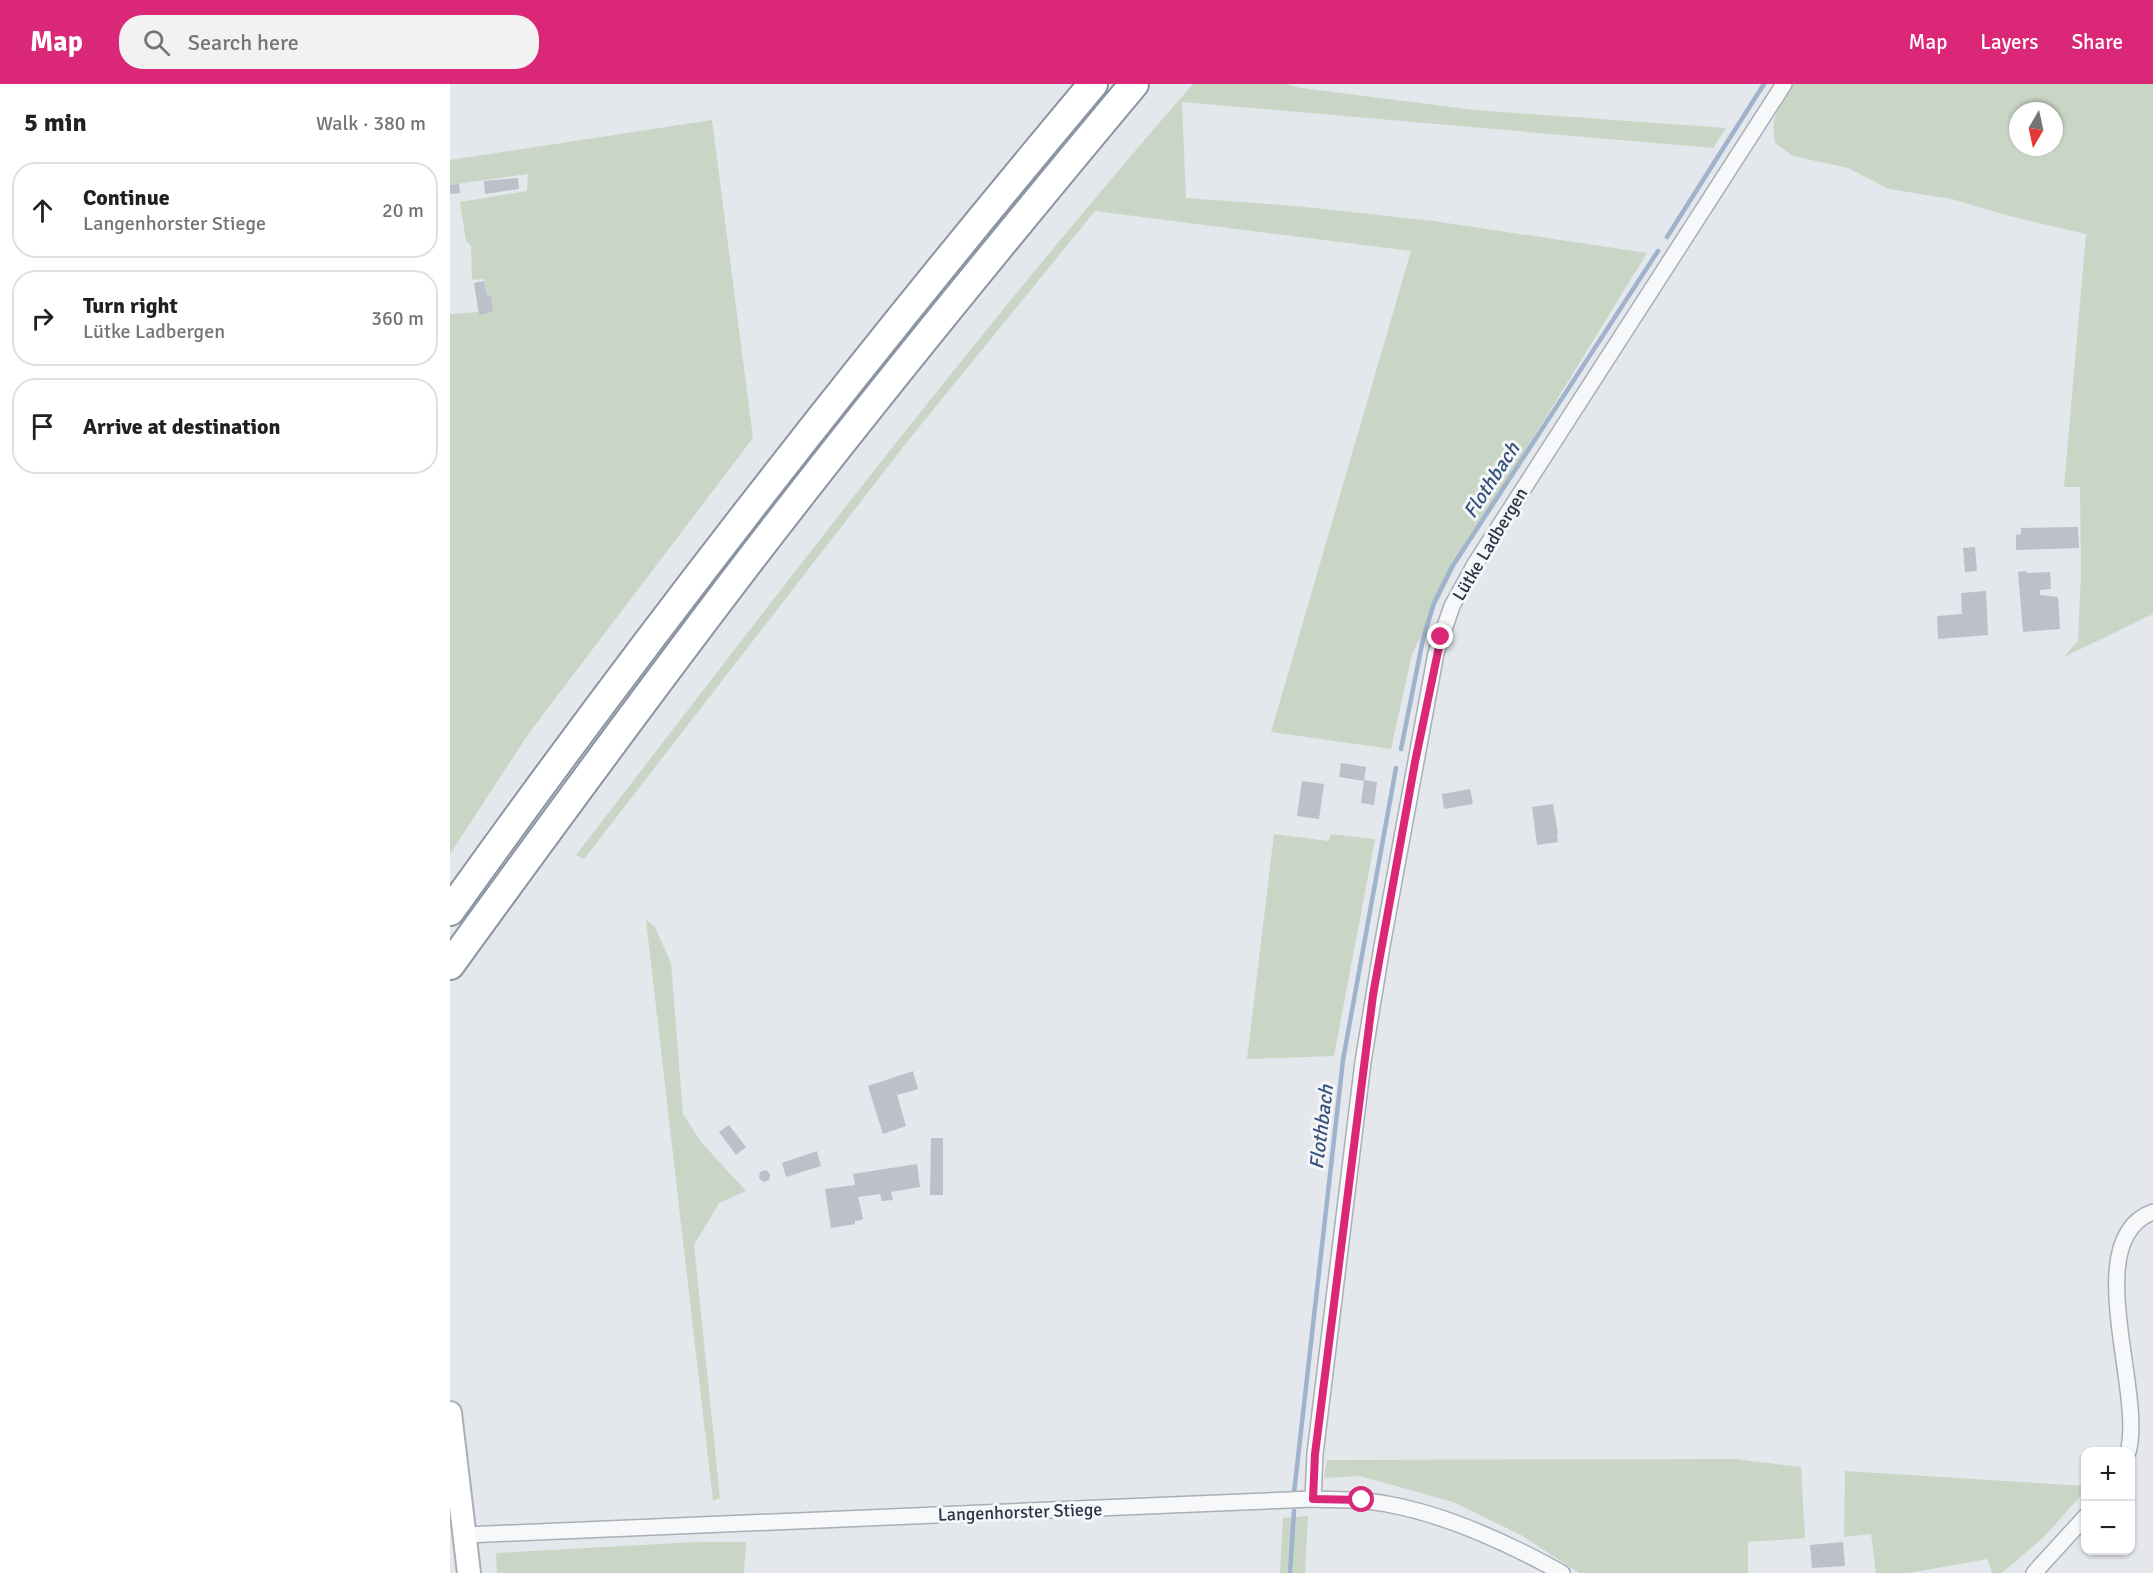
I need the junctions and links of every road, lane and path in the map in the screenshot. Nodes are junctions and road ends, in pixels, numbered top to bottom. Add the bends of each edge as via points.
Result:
1 (1093, 84) edge
2 (1134, 84) edge
3 (1784, 84) edge
4 (450, 911) edge
5 (450, 965) edge
6 (2153, 1212) edge
7 (450, 1413) edge
8 (2129, 1447) edge
9 (1308, 1500) junction
10 (2081, 1520) edge
11 (465, 1535) junction
12 (469, 1573) edge
13 (1562, 1573) edge
14 (2034, 1573) edge

1 - 4 highway via 801,444
2 - 5 highway via 969,283 748,563
3 - 9 street, Lütke Ladbergen via 1475,564 1443,629 1373,995
6 - 8 street via 2128,1230 2117,1266 2118,1310 2132,1415
7 - 11 main road
9 - 11 street, Langenhorster Stiege
9 - 13 street, Langenhorster Stiege via 1362,1500 1410,1509 1511,1546
10 - 14 street
11 - 12 main road

